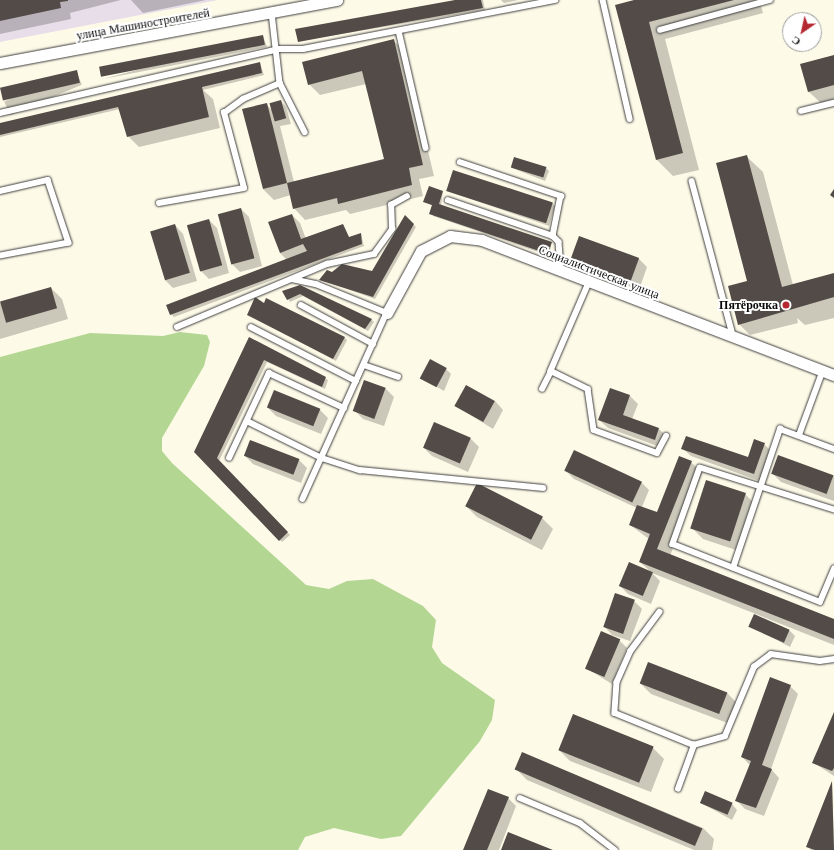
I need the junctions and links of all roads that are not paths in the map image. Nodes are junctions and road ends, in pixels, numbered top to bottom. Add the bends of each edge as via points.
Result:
1 (337, 0) edge
2 (555, 0) edge
3 (603, 0) edge
4 (770, 0) edge
5 (272, 13) junction
6 (660, 30) dead end
7 (399, 31) junction
8 (279, 50) junction
9 (0, 63) edge
10 (280, 83) junction
11 (834, 103) edge
12 (801, 111) dead end
13 (0, 113) edge
14 (630, 119) dead end
15 (305, 132) dead end
16 (426, 148) dead end
17 (460, 162) dead end
18 (692, 181) dead end
19 (0, 191) edge
20 (407, 196) dead end
21 (448, 200) dead end
22 (159, 203) dead end
23 (553, 236) junction
24 (0, 256) edge
25 (561, 272) junction
26 (292, 279) junction
27 (589, 283) junction
28 (301, 305) dead end
29 (387, 314) junction
30 (177, 327) dead end
31 (251, 327) dead end
32 (733, 336) junction
33 (373, 344) junction
34 (364, 365) junction
35 (823, 370) junction
36 (551, 371) junction
37 (834, 375) edge
38 (398, 377) dead end
39 (356, 381) junction
40 (542, 390) dead end
41 (344, 408) junction
42 (247, 421) junction
43 (799, 435) junction
44 (666, 436) dead end
45 (834, 449) edge
46 (229, 458) dead end
47 (322, 458) junction
48 (760, 485) junction
49 (543, 488) dead end
50 (304, 500) dead end
51 (834, 510) edge
52 (733, 568) junction
53 (834, 569) edge
54 (660, 612) dead end
55 (834, 659) edge
56 (694, 745) junction
57 (678, 789) dead end
58 (520, 798) dead end
59 (615, 850) edge

1 - 5 street, улица Машиностроителей
2 - 7 lane
3 - 14 lane
4 - 6 lane
5 - 8 lane
5 - 9 street, улица Машиностроителей
7 - 8 lane via 303,49
7 - 16 lane
8 - 10 lane
8 - 13 lane
10 - 15 lane
10 - 22 lane via 243,99 224,113 244,188
11 - 12 lane
17 - 23 lane via 561,196
18 - 32 lane
19 - 24 lane via 48,180 68,244
20 - 26 lane via 391,205 392,229 374,254 327,264
21 - 23 lane
23 - 25 lane via 559,242
25 - 27 street, Социалистическая улица
25 - 29 street, Социалистическая улица via 482,240 450,236 421,251
26 - 29 lane
26 - 30 lane
27 - 32 street, Социалистическая улица
27 - 36 lane
28 - 33 lane
29 - 33 lane
31 - 39 lane
32 - 35 street, Социалистическая улица
33 - 34 lane
34 - 38 lane
34 - 39 lane
35 - 37 street, Социалистическая улица
35 - 43 lane
36 - 40 lane
36 - 44 lane via 588,389 594,430 658,453
39 - 41 lane
41 - 42 lane via 269,373
41 - 47 lane
42 - 46 lane
42 - 47 lane
43 - 45 lane
43 - 48 lane via 780,429
47 - 49 lane via 360,470 468,478
47 - 50 lane
48 - 51 lane
48 - 52 lane
48 - 52 lane via 700,468 673,544
52 - 53 lane via 820,602
54 - 56 lane via 631,651 617,682 615,713
55 - 56 lane via 820,661 771,654 754,667 725,736
56 - 57 lane
58 - 59 lane via 580,823

